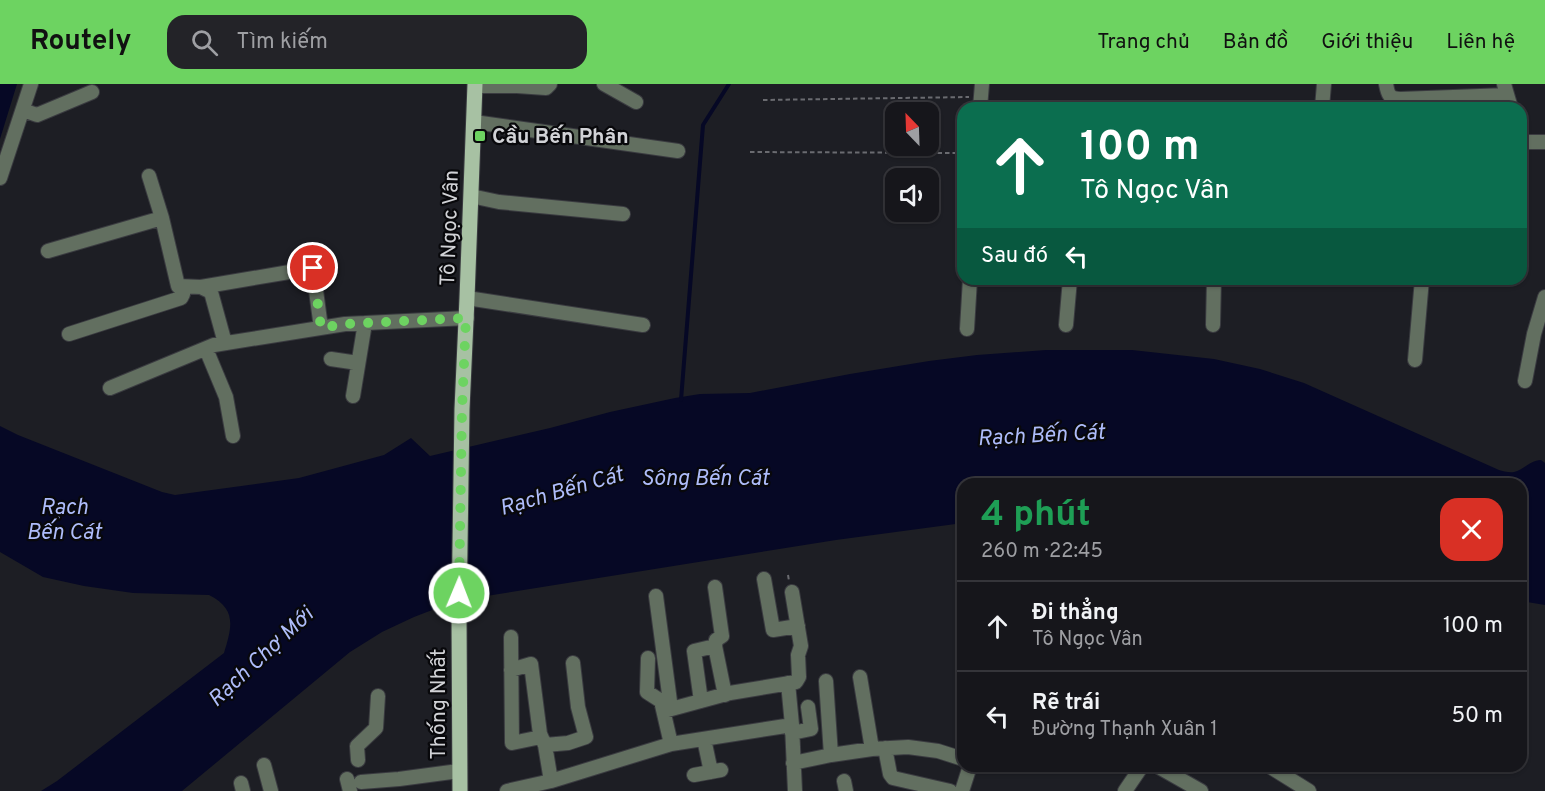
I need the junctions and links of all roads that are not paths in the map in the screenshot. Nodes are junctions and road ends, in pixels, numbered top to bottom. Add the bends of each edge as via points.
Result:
1 (31, 84) edge
2 (550, 84) edge
3 (604, 84) edge
4 (1324, 84) edge
5 (1386, 84) edge
6 (475, 85) edge
7 (92, 92) dead end
8 (1507, 96) edge
9 (636, 102) dead end
10 (1322, 102) edge
11 (23, 110) junction
12 (474, 122) junction
13 (1527, 142) edge
14 (1545, 142) edge
15 (678, 151) dead end
16 (149, 176) dead end
17 (0, 178) edge
18 (471, 196) junction
19 (623, 214) dead end
20 (162, 218) junction
21 (48, 250) dead end
22 (970, 285) edge
23 (1069, 285) edge
24 (1214, 285) edge
25 (1422, 285) edge
26 (184, 287) junction
27 (201, 287) junction
28 (1545, 297) edge
29 (467, 298) junction
30 (466, 318) junction
31 (365, 323) junction
32 (643, 325) dead end
33 (1066, 325) dead end
34 (1213, 325) dead end
35 (321, 328) junction
36 (967, 329) dead end
37 (69, 334) dead end
38 (225, 343) junction
39 (206, 348) junction
40 (331, 359) dead end
41 (1416, 360) dead end
42 (358, 363) junction
43 (1525, 381) dead end
44 (110, 388) dead end
45 (353, 396) dead end
46 (233, 436) dead end
47 (764, 579) dead end
48 (715, 587) dead end
49 (792, 592) dead end
50 (656, 596) dead end
51 (459, 616) joint
52 (798, 626) junction
53 (511, 637) dead end
54 (716, 646) junction
55 (648, 658) dead end
56 (573, 663) dead end
57 (511, 670) junction
58 (861, 677) dead end
59 (826, 681) dead end
60 (788, 683) junction
61 (725, 695) junction
62 (378, 696) dead end
63 (701, 701) junction
64 (808, 707) dead end
65 (667, 710) junction
66 (792, 729) junction
67 (704, 739) junction
68 (543, 741) junction
69 (671, 744) junction
70 (879, 749) junction
71 (831, 755) junction
72 (957, 757) edge
73 (793, 764) junction
74 (264, 765) dead end
75 (459, 771) junction
76 (968, 772) edge
77 (1138, 772) edge
78 (1168, 772) edge
79 (1279, 772) edge
80 (694, 775) dead end
81 (356, 779) edge
82 (551, 781) junction
83 (271, 791) edge
84 (460, 791) edge
85 (507, 791) edge
86 (795, 791) edge
87 (950, 791) edge
88 (962, 791) edge
89 (1125, 791) edge
90 (1201, 791) edge
91 (1309, 791) edge

1 - 11 street
2 - 6 street via 546,88
3 - 9 street
4 - 10 street
5 - 8 street via 1388,95 1400,99
6 - 12 main road, Tô Ngọc Vân
7 - 11 street via 37,115
11 - 17 street
12 - 15 street
12 - 18 main road, Tô Ngọc Vân
13 - 14 street
16 - 20 street
18 - 19 street
18 - 29 main road, Tô Ngọc Vân
20 - 21 street
20 - 26 street via 178,286
22 - 36 street
23 - 33 street
24 - 34 street
25 - 41 street
26 - 27 street
26 - 37 street via 181,298
27 - 35 street via 313,268
27 - 38 street via 211,292
28 - 43 street
29 - 30 main road, Tô Ngọc Vân
29 - 32 street
30 - 31 street
30 - 51 main road, Tô Ngọc Vân
31 - 35 street
31 - 42 street
35 - 38 street
38 - 39 street
39 - 44 street
39 - 46 street via 226,397
40 - 42 street
42 - 45 street
47 - 52 street via 773,630
48 - 54 street via 722,636 716,640
49 - 52 street
50 - 65 street
51 - 75 main road, Thống Nhất
52 - 60 street via 799,677
53 - 57 street
54 - 61 street
54 - 63 street via 694,651
55 - 65 street via 647,692
56 - 68 street via 586,737 568,743
57 - 68 street via 531,664
57 - 68 street via 512,743
58 - 70 street
59 - 71 street
60 - 61 street
60 - 66 street
61 - 63 street
62 - 81 street via 376,728 357,746
63 - 65 street
64 - 66 street via 811,729
65 - 69 street
66 - 67 street
66 - 73 street
67 - 69 street
67 - 80 street via 716,771
68 - 82 street
69 - 82 street
70 - 71 street
70 - 72 street via 908,747
70 - 87 street via 893,778
71 - 73 street
73 - 86 street
74 - 83 street
75 - 81 street via 399,779
75 - 84 main road, Thống Nhất
76 - 88 street
77 - 89 street
78 - 90 street
79 - 91 street
82 - 85 street

